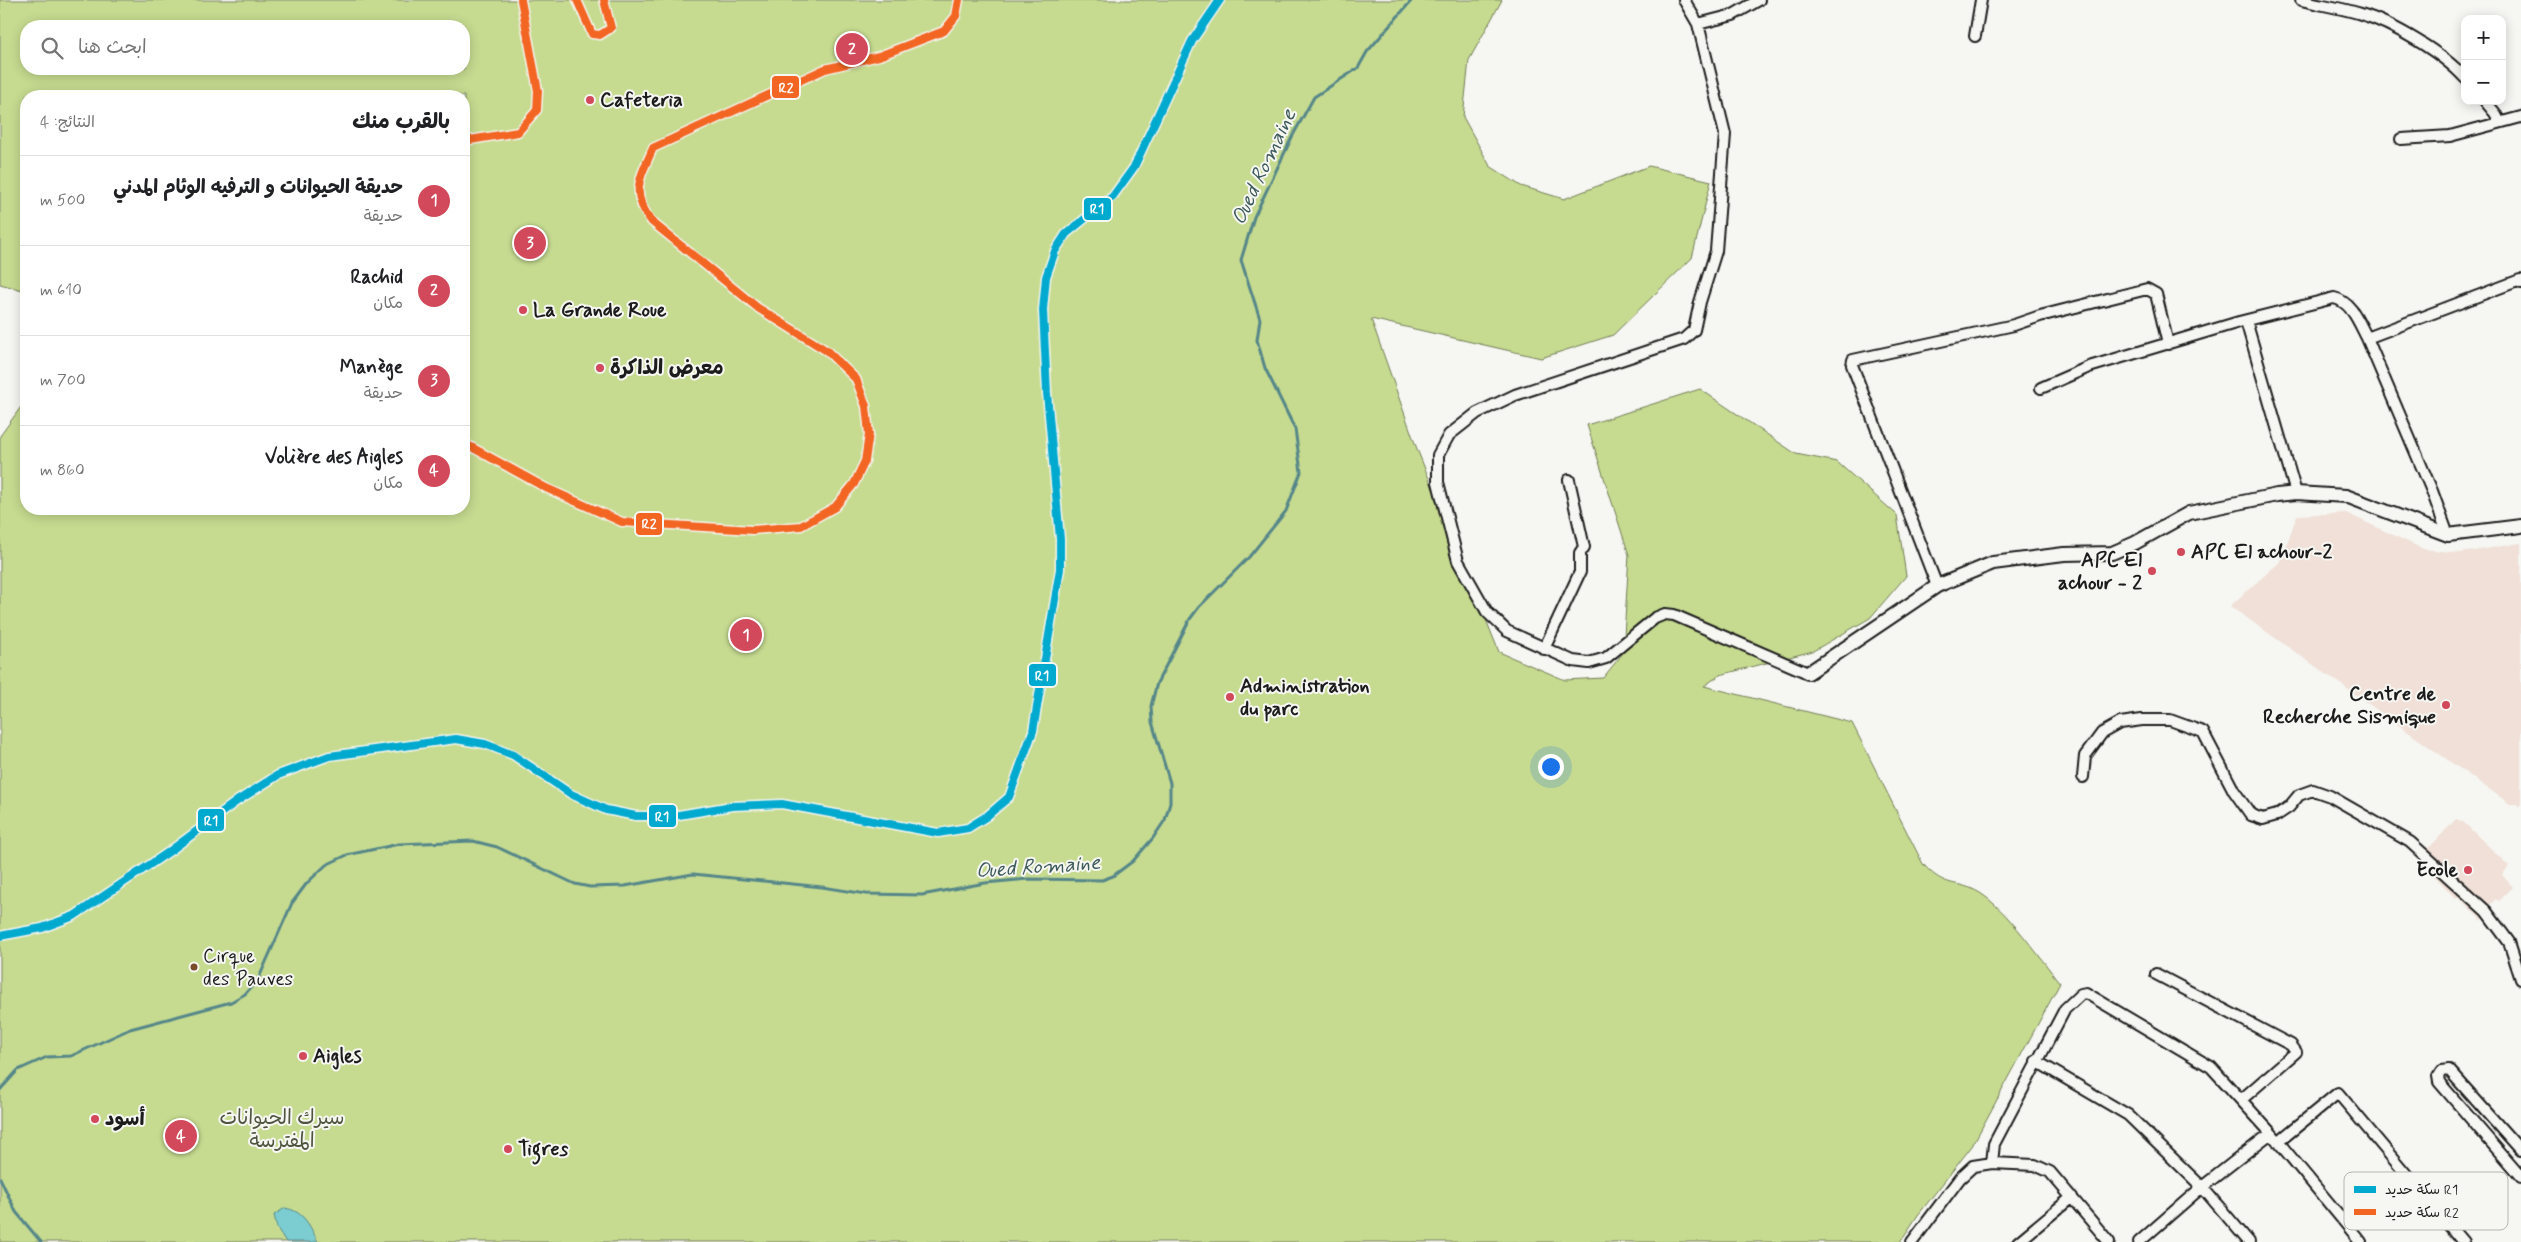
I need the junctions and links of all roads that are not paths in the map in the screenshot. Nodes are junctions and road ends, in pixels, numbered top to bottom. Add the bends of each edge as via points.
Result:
1 (1684, 0) edge
2 (1759, 0) edge
3 (1981, 0) edge
4 (2301, 0) edge
5 (1698, 24) junction
6 (1975, 36) dead end
7 (2461, 75) edge
8 (2489, 105) edge
9 (2521, 117) edge
10 (2499, 121) junction
11 (2401, 140) dead end
12 (2521, 283) edge
13 (2246, 321) junction
14 (2367, 338) junction
15 (2168, 344) junction
16 (2041, 388) dead end
17 (1569, 480) dead end
18 (2296, 493) junction
19 (2521, 526) edge
20 (2448, 535) junction
21 (1937, 586) junction
22 (1544, 649) junction
23 (1808, 672) joint
24 (2083, 777) dead end
25 (2156, 974) dead end
26 (2521, 979) edge
27 (2036, 1061) junction
28 (2241, 1100) junction
29 (2271, 1133) junction
30 (2278, 1142) junction
31 (2521, 1151) edge
32 (1992, 1163) junction
33 (2405, 1172) edge
34 (2521, 1177) edge
35 (2202, 1187) junction
36 (2072, 1197) junction
37 (2344, 1222) edge
38 (2351, 1230) edge
39 (2453, 1230) edge
40 (1912, 1242) edge
41 (2018, 1242) edge
42 (2109, 1242) edge
43 (2139, 1242) edge
44 (2249, 1242) edge
45 (2361, 1242) edge
46 (2463, 1242) edge

1 - 5 street
2 - 5 street via 1733,15
3 - 6 street
4 - 7 street via 2362,14 2426,45
5 - 22 street via 1726,134 1716,251 1694,330 1684,339 1515,395 1477,413 1449,435 1438,455 1438,482 1458,561 1487,612 1507,631
8 - 10 street
9 - 10 street
10 - 11 street via 2450,136
12 - 14 street via 2520,280
13 - 14 street via 2334,298 2348,305
13 - 15 street
13 - 18 street
14 - 20 street
15 - 16 street via 2089,367
15 - 21 street via 2156,294 2147,289 2040,316 2014,326 1853,360 1852,365
17 - 22 street via 1584,547 1580,553 1580,572
18 - 20 street via 2346,496
18 - 21 street via 2189,514 2112,553 2064,554 1993,563
19 - 20 street
21 - 23 street
22 - 23 street via 1573,661 1589,663 1606,658 1665,614
24 - 26 street via 2085,756 2102,733 2120,723 2170,720 2203,732 2234,791 2251,815 2263,819 2277,815 2313,790 2330,796 2410,842 2486,911 2508,942
25 - 28 street via 2295,1049 2296,1052
27 - 28 street via 2065,1009 2086,993 2211,1067
27 - 32 street via 1994,1144
27 - 35 street via 2128,1116
28 - 29 street
29 - 30 street
29 - 35 street
30 - 33 street via 2340,1094
30 - 37 street
31 - 34 street via 2450,1070 2441,1071 2439,1082
32 - 36 street via 2035,1165 2050,1172
32 - 40 street via 1973,1166 1960,1178
35 - 43 street
35 - 44 street
36 - 41 street
36 - 42 street
38 - 45 street
39 - 46 street

